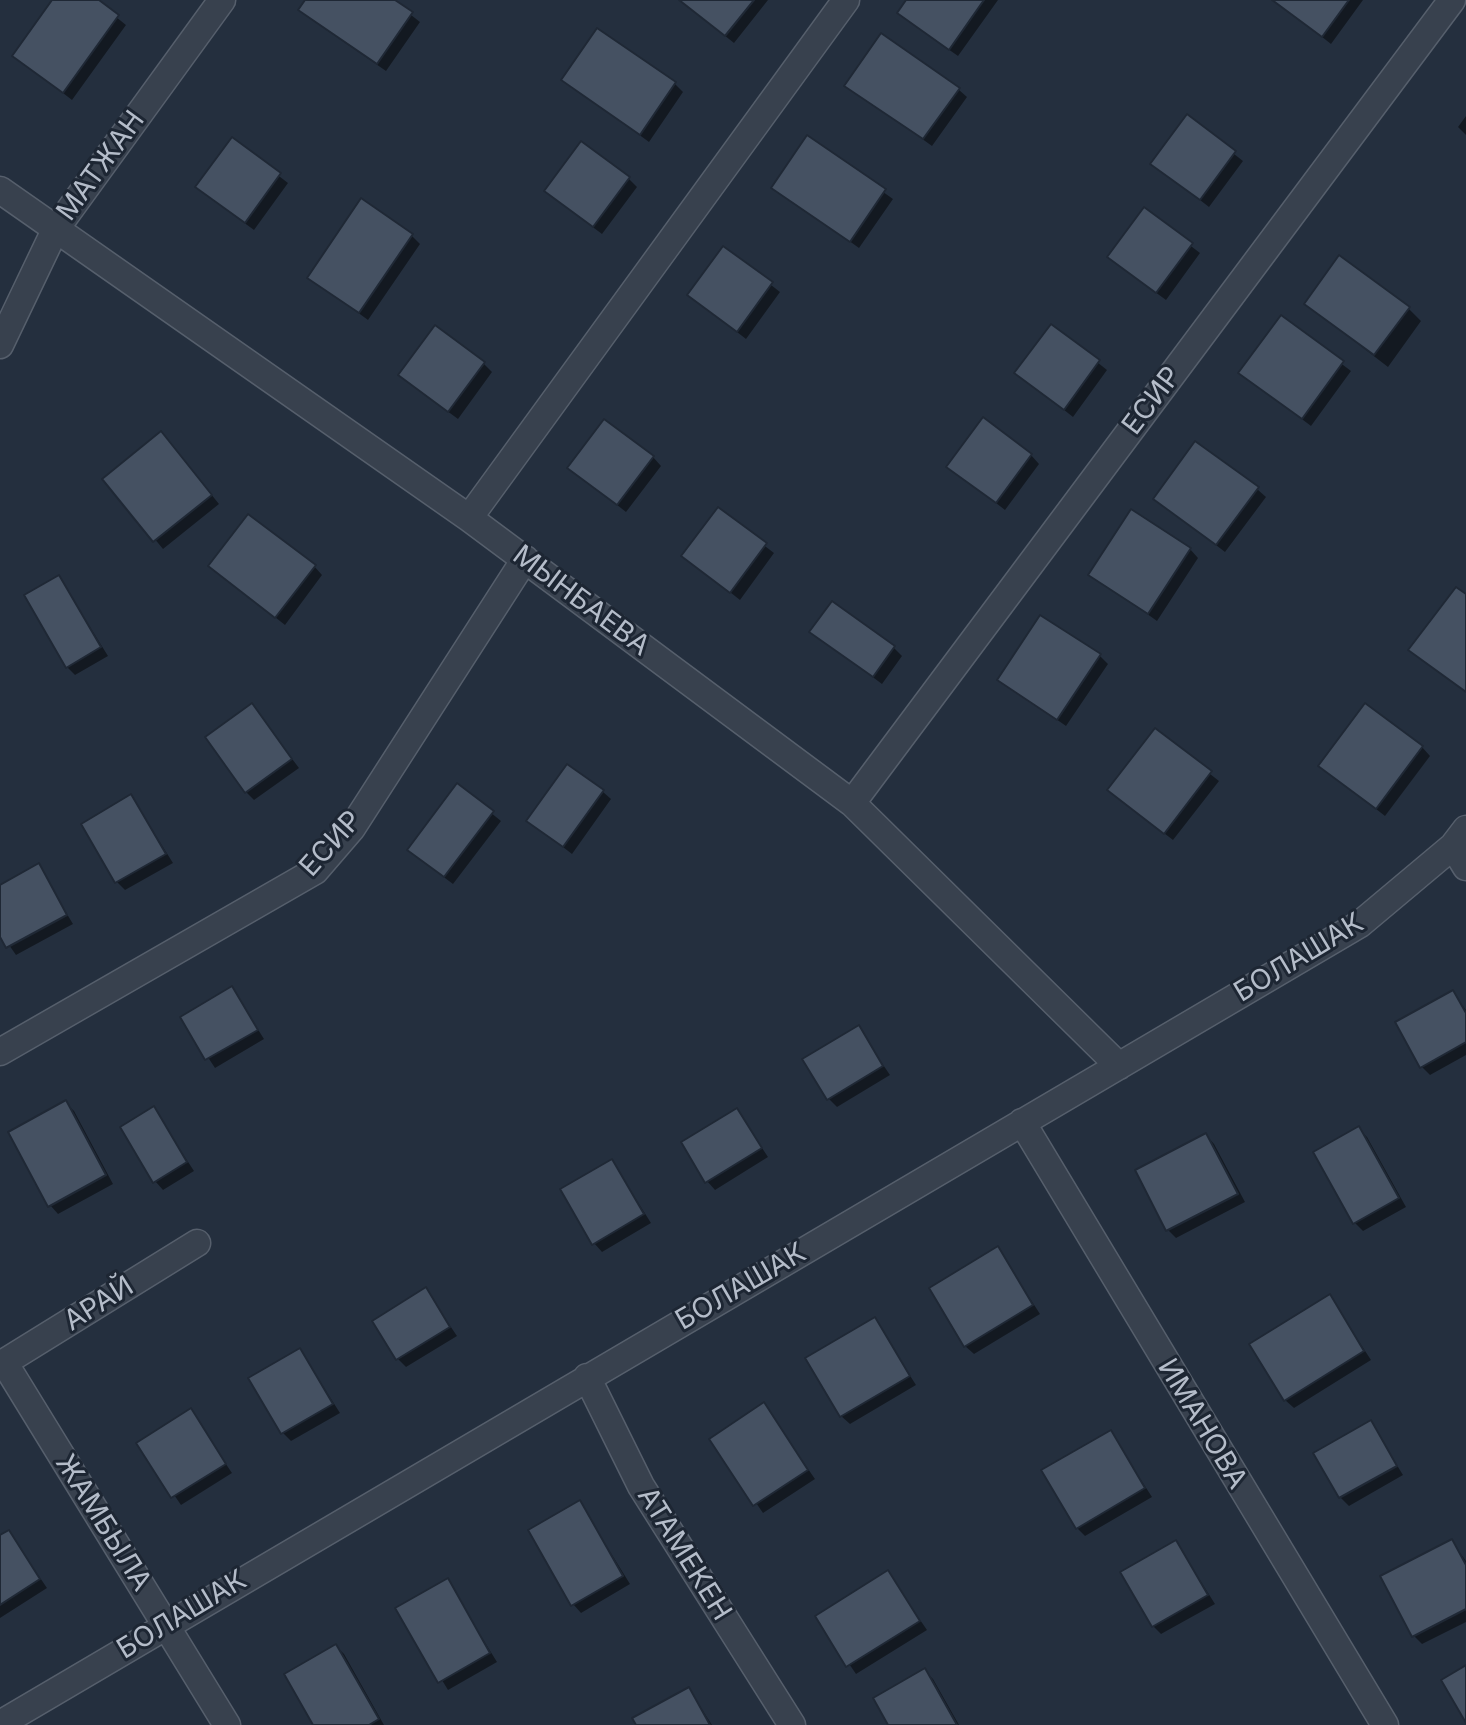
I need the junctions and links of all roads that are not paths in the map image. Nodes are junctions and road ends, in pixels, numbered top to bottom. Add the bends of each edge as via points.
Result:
1 (222, 0) edge
2 (846, 0) edge
3 (1452, 0) edge
4 (0, 190) edge
5 (55, 230) junction
6 (0, 345) edge
7 (469, 518) junction
8 (525, 559) junction
9 (852, 803) junction
10 (1462, 847) edge
11 (0, 1052) edge
12 (1119, 1066) junction
13 (1022, 1122) junction
14 (197, 1243) dead end
15 (2, 1364) edge
16 (587, 1377) junction
17 (166, 1625) junction
18 (0, 1724) edge
19 (227, 1725) edge
20 (792, 1725) edge
21 (1385, 1725) edge

1 - 5 street, МАТЖАН
2 - 7 street
3 - 9 street, ЕСИР
4 - 5 street, МЫНБАЕВА
5 - 6 street, МАТЖАН
5 - 7 street, МЫНБАЕВА
7 - 8 street, МЫНБАЕВА
8 - 9 street, МЫНБАЕВА
8 - 11 street, ЕСИР via 352,828 315,871
9 - 12 street, МЫНБАЕВА
10 - 12 street, БОЛАШАК via 1360,924
12 - 13 street, БОЛАШАК
13 - 16 street, БОЛАШАК
13 - 21 street, ИМАНОВА
14 - 15 street, АРАЙ
15 - 17 street, ЖАМБЫЛА
16 - 17 street, БОЛАШАК
16 - 20 street, АТАМЕКЕН via 641,1486
17 - 18 street, БОЛАШАК
17 - 19 street, ЖАМБЫЛА

